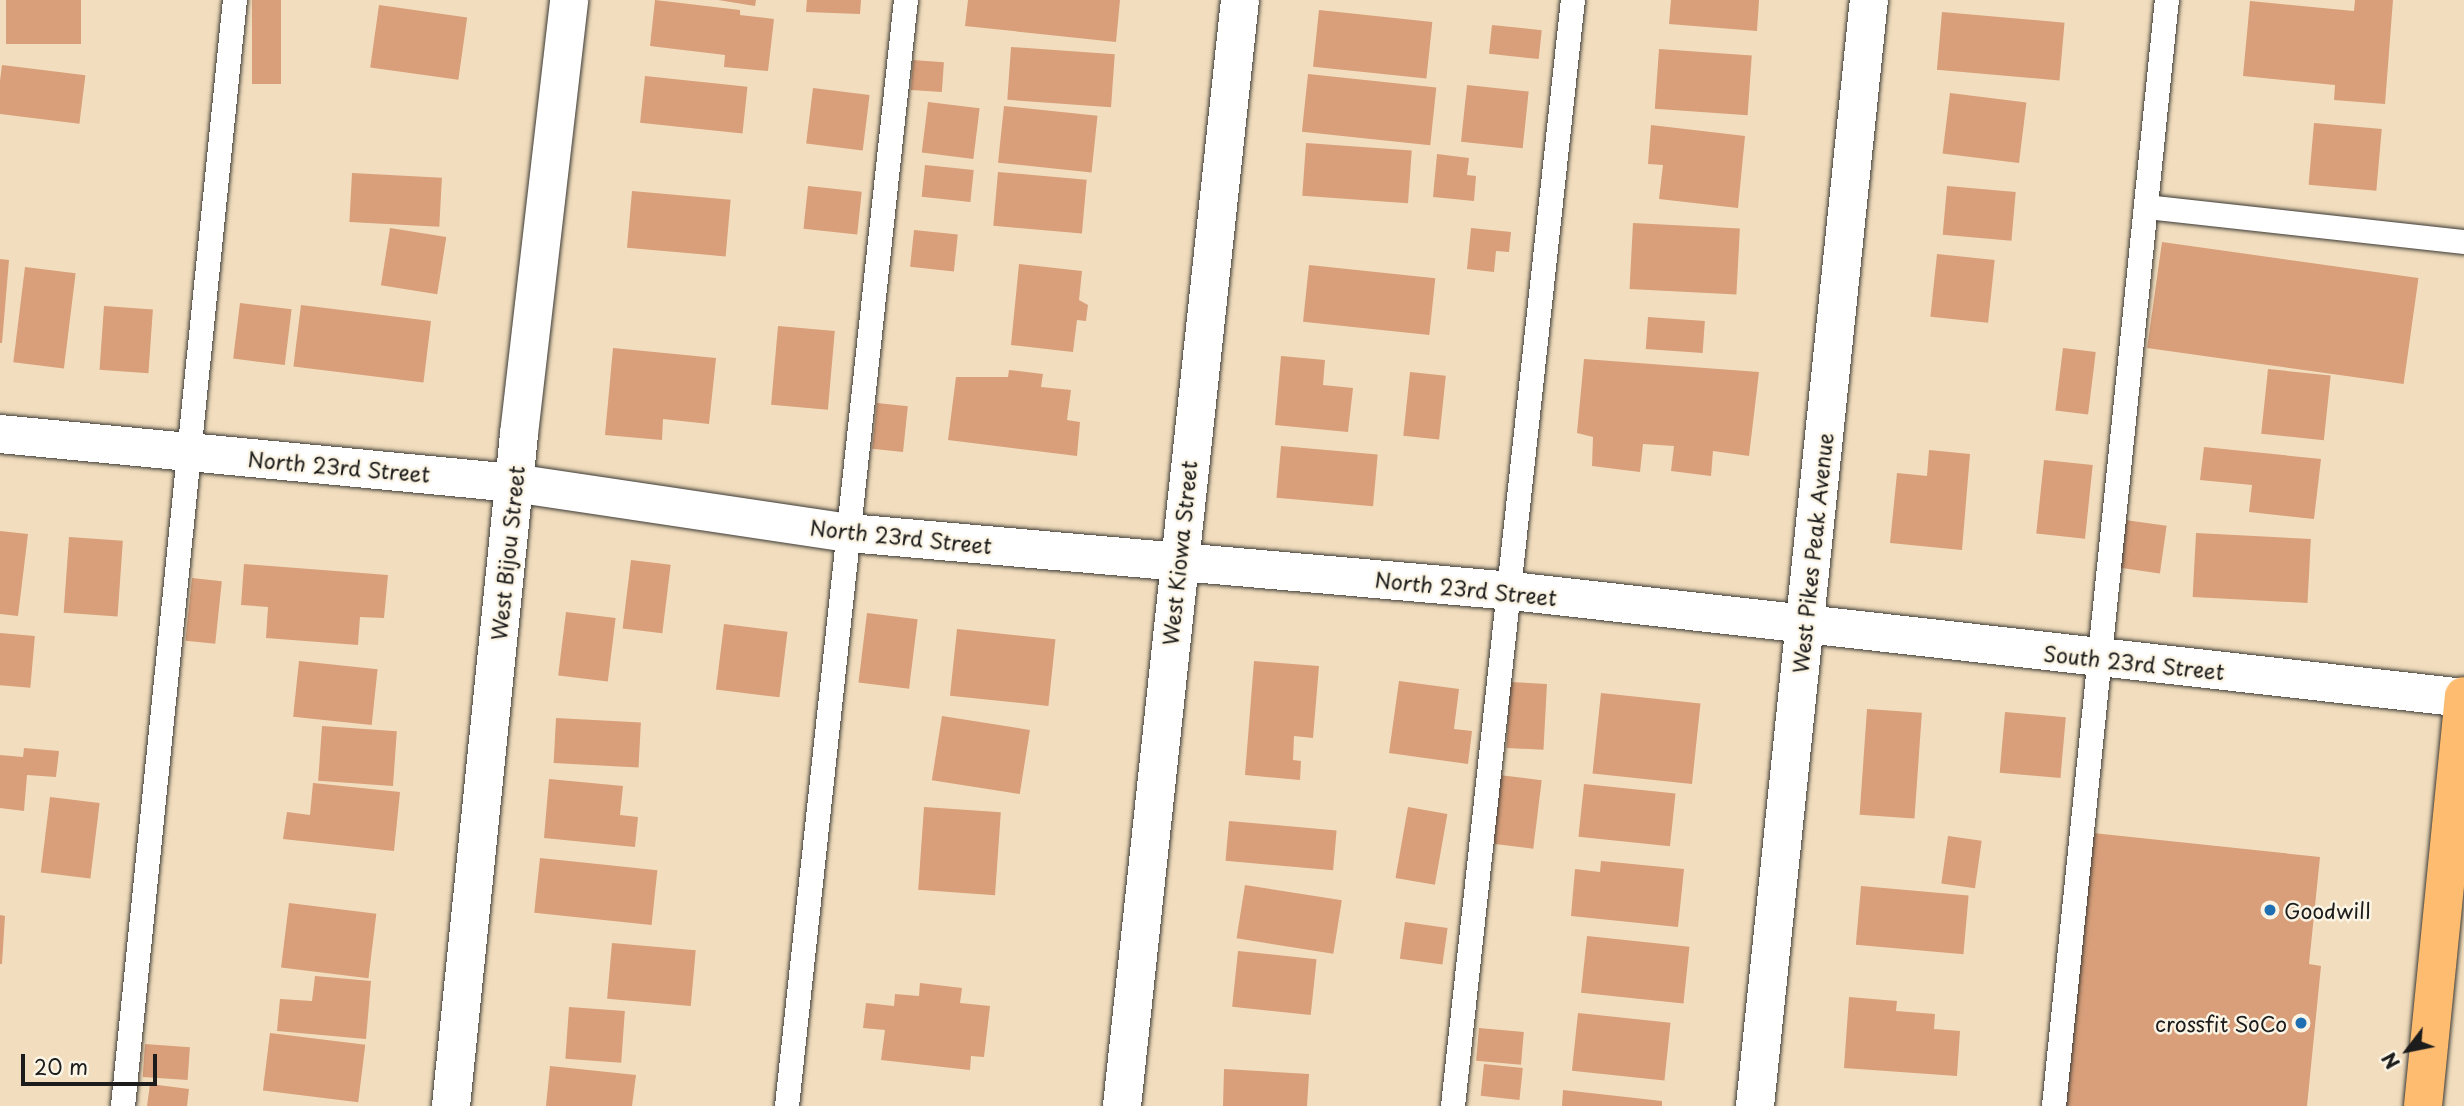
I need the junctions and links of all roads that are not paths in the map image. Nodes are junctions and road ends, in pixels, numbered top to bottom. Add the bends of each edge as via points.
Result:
1 (235, 0) edge
2 (569, 0) edge
3 (906, 0) edge
4 (1240, 0) edge
5 (1573, 0) edge
6 (1869, 0) edge
7 (2167, 0) edge
8 (2146, 207) junction
9 (2464, 242) edge
10 (0, 434) edge
11 (187, 452) junction
12 (514, 483) junction
13 (849, 533) junction
14 (1178, 561) junction
15 (1512, 591) junction
16 (1804, 625) junction
17 (2099, 658) junction
18 (2464, 697) edge
19 (123, 1106) edge
20 (451, 1106) edge
21 (787, 1106) edge
22 (1122, 1106) edge
23 (1453, 1106) edge
24 (1757, 1106) edge
25 (2054, 1106) edge
26 (2423, 1106) edge

1 - 11 lane
2 - 12 street, West Bijou Street
3 - 13 lane
4 - 14 street, West Kiowa Street
5 - 15 lane
6 - 16 street, West Pikes Peak Avenue
7 - 8 lane
8 - 9 lane
8 - 17 lane
10 - 11 street, North 23rd Street
11 - 12 street, North 23rd Street
11 - 19 lane
12 - 13 street, North 23rd Street
12 - 20 street, West Bijou Street
13 - 14 street, North 23rd Street
13 - 21 lane
14 - 15 street, North 23rd Street
14 - 22 street, West Kiowa Street
15 - 16 street, North 23rd Street
15 - 23 lane
16 - 17 street, South 23rd Street
16 - 24 street, West Pikes Peak Avenue
17 - 18 street, South 23rd Street
17 - 25 lane
18 - 26 main road

